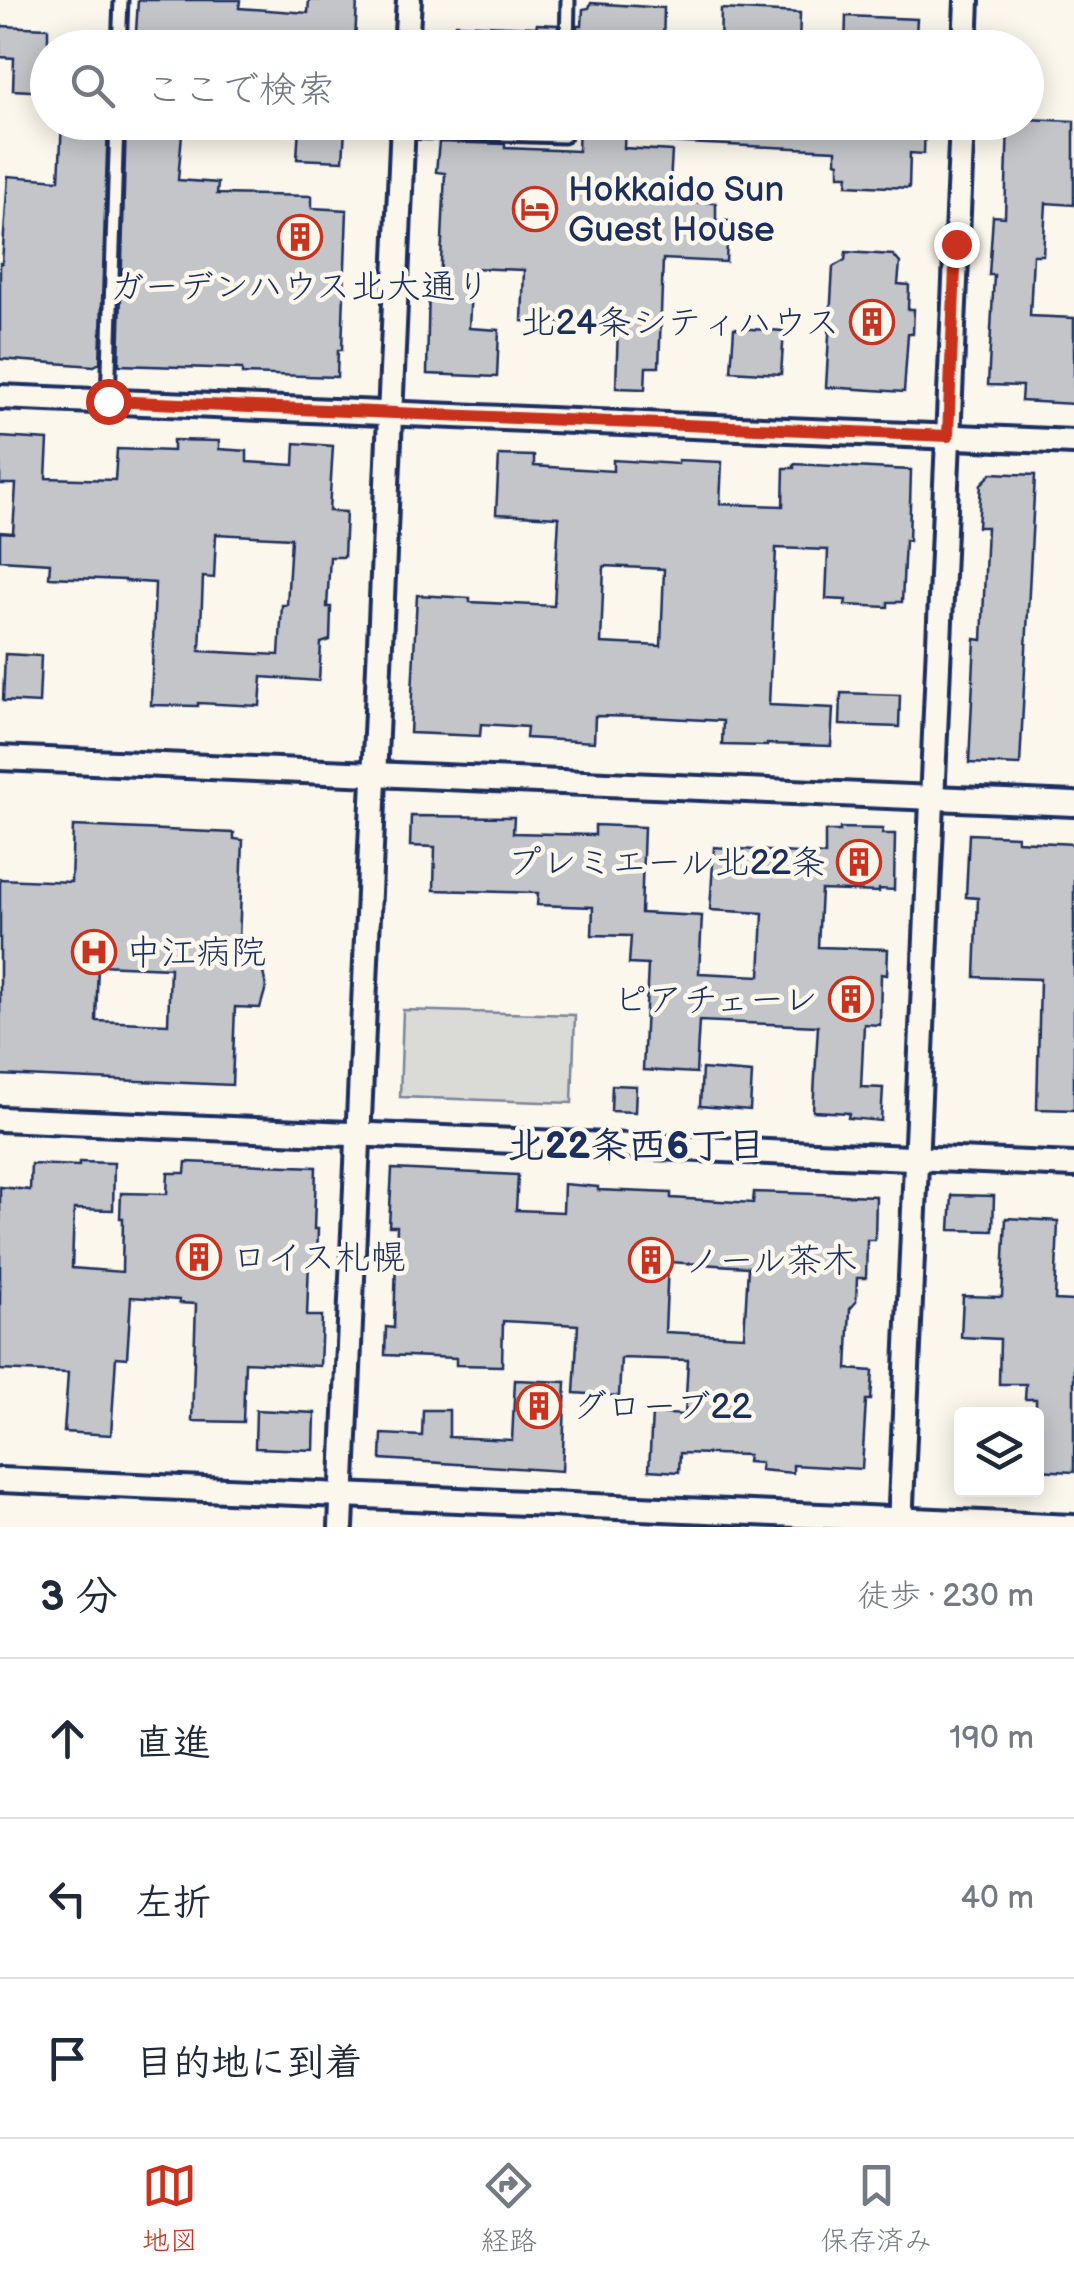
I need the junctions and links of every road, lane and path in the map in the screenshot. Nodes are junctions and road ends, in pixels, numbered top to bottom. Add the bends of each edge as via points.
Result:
1 (121, 0) edge
2 (408, 0) edge
3 (568, 0) edge
4 (967, 0) edge
5 (120, 30) edge
6 (407, 30) edge
7 (567, 30) edge
8 (966, 30) edge
9 (116, 140) edge
10 (402, 140) edge
11 (961, 140) edge
12 (0, 397) edge
13 (108, 401) junction
14 (391, 412) junction
15 (948, 436) junction
16 (1074, 442) edge
17 (0, 758) edge
18 (375, 774) junction
19 (933, 798) junction
20 (1074, 804) edge
21 (0, 1119) edge
22 (359, 1134) junction
23 (917, 1158) junction
24 (1074, 1165) edge
25 (0, 1480) edge
26 (343, 1494) junction
27 (901, 1523) edge
28 (342, 1527) edge
29 (1073, 1527) edge

1 - 5 lane
2 - 6 street
3 - 7 lane
4 - 8 street
9 - 13 lane
10 - 14 street
11 - 15 street
12 - 13 street
13 - 14 street
14 - 15 street
14 - 18 street
15 - 16 street
15 - 19 street
17 - 18 street
18 - 19 street
18 - 22 street
19 - 20 street
19 - 23 street
21 - 22 street
22 - 23 street
22 - 26 street
23 - 24 street
23 - 27 street
25 - 26 street
26 - 27 street
26 - 28 street
27 - 29 street

